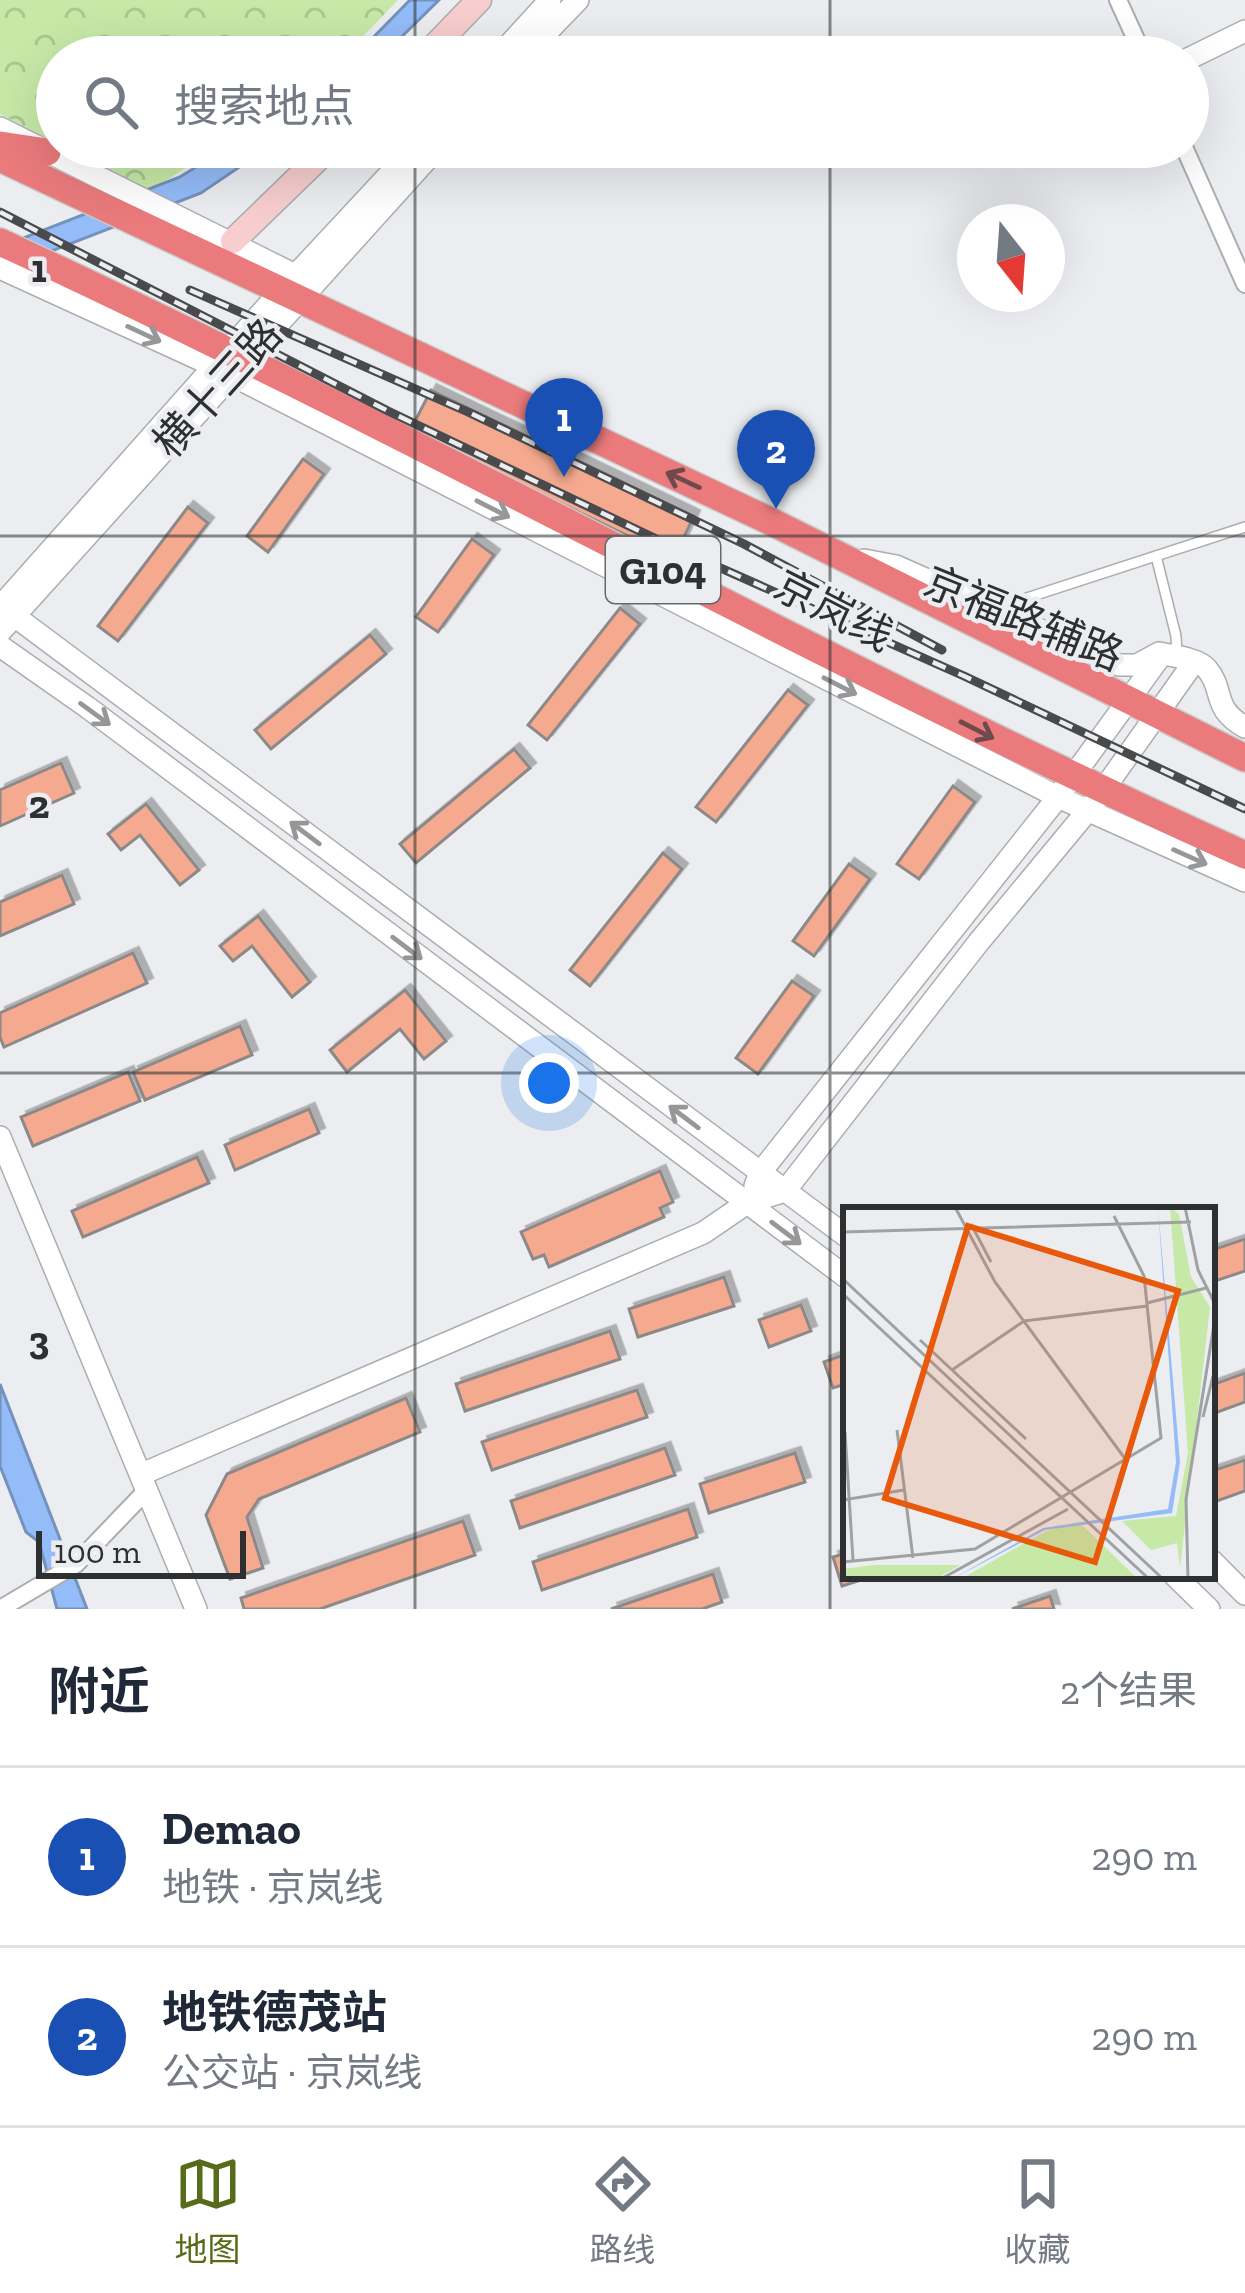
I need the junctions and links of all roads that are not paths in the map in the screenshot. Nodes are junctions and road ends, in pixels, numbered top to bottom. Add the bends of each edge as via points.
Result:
1 (479, 0) edge
2 (550, 0) edge
3 (578, 0) edge
4 (1118, 0) edge
5 (1245, 31) edge
6 (444, 36) edge
7 (517, 36) edge
8 (544, 36) edge
9 (1134, 36) edge
10 (1209, 49) edge
11 (0, 128) edge
12 (0, 145) edge
13 (36, 146) edge
14 (36, 150) edge
15 (0, 158) edge
16 (69, 168) edge
17 (308, 168) edge
18 (398, 168) edge
19 (416, 168) edge
20 (1193, 168) edge
21 (99, 190) junction
22 (233, 241) junction
23 (0, 242) edge
24 (0, 268) edge
25 (1245, 284) edge
26 (291, 289) junction
27 (229, 362) junction
28 (1245, 527) edge
29 (836, 555) junction
30 (1156, 556) junction
31 (994, 608) junction
32 (3, 615) edge
33 (0, 646) edge
34 (1178, 658) junction
35 (1126, 700) junction
36 (1157, 715) junction
37 (1245, 728) edge
38 (1245, 758) edge
39 (1064, 787) junction
40 (1095, 801) junction
41 (1245, 855) edge
42 (1245, 881) edge
43 (0, 1137) edge
44 (760, 1173) junction
45 (784, 1191) junction
46 (747, 1203) junction
47 (843, 1234) edge
48 (843, 1275) edge
49 (143, 1483) junction
50 (1215, 1564) edge
51 (1178, 1579) edge
52 (1245, 1596) edge
53 (0, 1609) edge
54 (196, 1609) edge
55 (1209, 1609) edge
56 (1227, 1609) edge

1 - 6 main road
2 - 7 street
3 - 8 street
4 - 9 street
5 - 10 street
11 - 13 street
12 - 14 highway
15 - 21 highway, 京岚线 / G104
16 - 21 street
17 - 22 main road
18 - 26 street, 横十三路
19 - 26 street, 横十三路
20 - 25 street
21 - 22 street
21 - 26 highway, 京岚线 / G104 via 168,239
22 - 26 street
23 - 27 highway, 京岚线 / G104
24 -> 27 street
26 - 27 street, 横十三路
29 -> 26 highway, 京岚线 / G104
27 - 32 street, 横十三路
27 -> 39 highway, 京岚线 / G104
28 - 30 lane
29 - 31 street, 京福路辅路 via 896,566
29 - 35 highway, 京岚线 / G104
30 - 31 lane
30 - 34 lane
31 - 34 street, 京福路辅路 via 1122,666
44 -> 32 street
33 -> 46 street
34 - 35 street
34 - 36 street
34 - 37 street via 1208,670 1223,709
35 - 36 highway, 京岚线 / G104
35 - 39 street
36 - 38 highway, 京岚线 / G104
36 - 40 street
39 - 40 highway, 京岚线 / G104
39 - 44 street
40 - 41 highway, 京岚线 / G104
40 -> 42 street
40 - 45 street
43 - 49 street
44 - 45 street
44 - 46 street
45 - 46 street
45 - 47 street
46 -> 48 street
46 - 49 street via 703,1233
49 - 53 street via 76,1564
49 - 54 street
50 - 52 street
51 - 55 street
52 - 56 street

